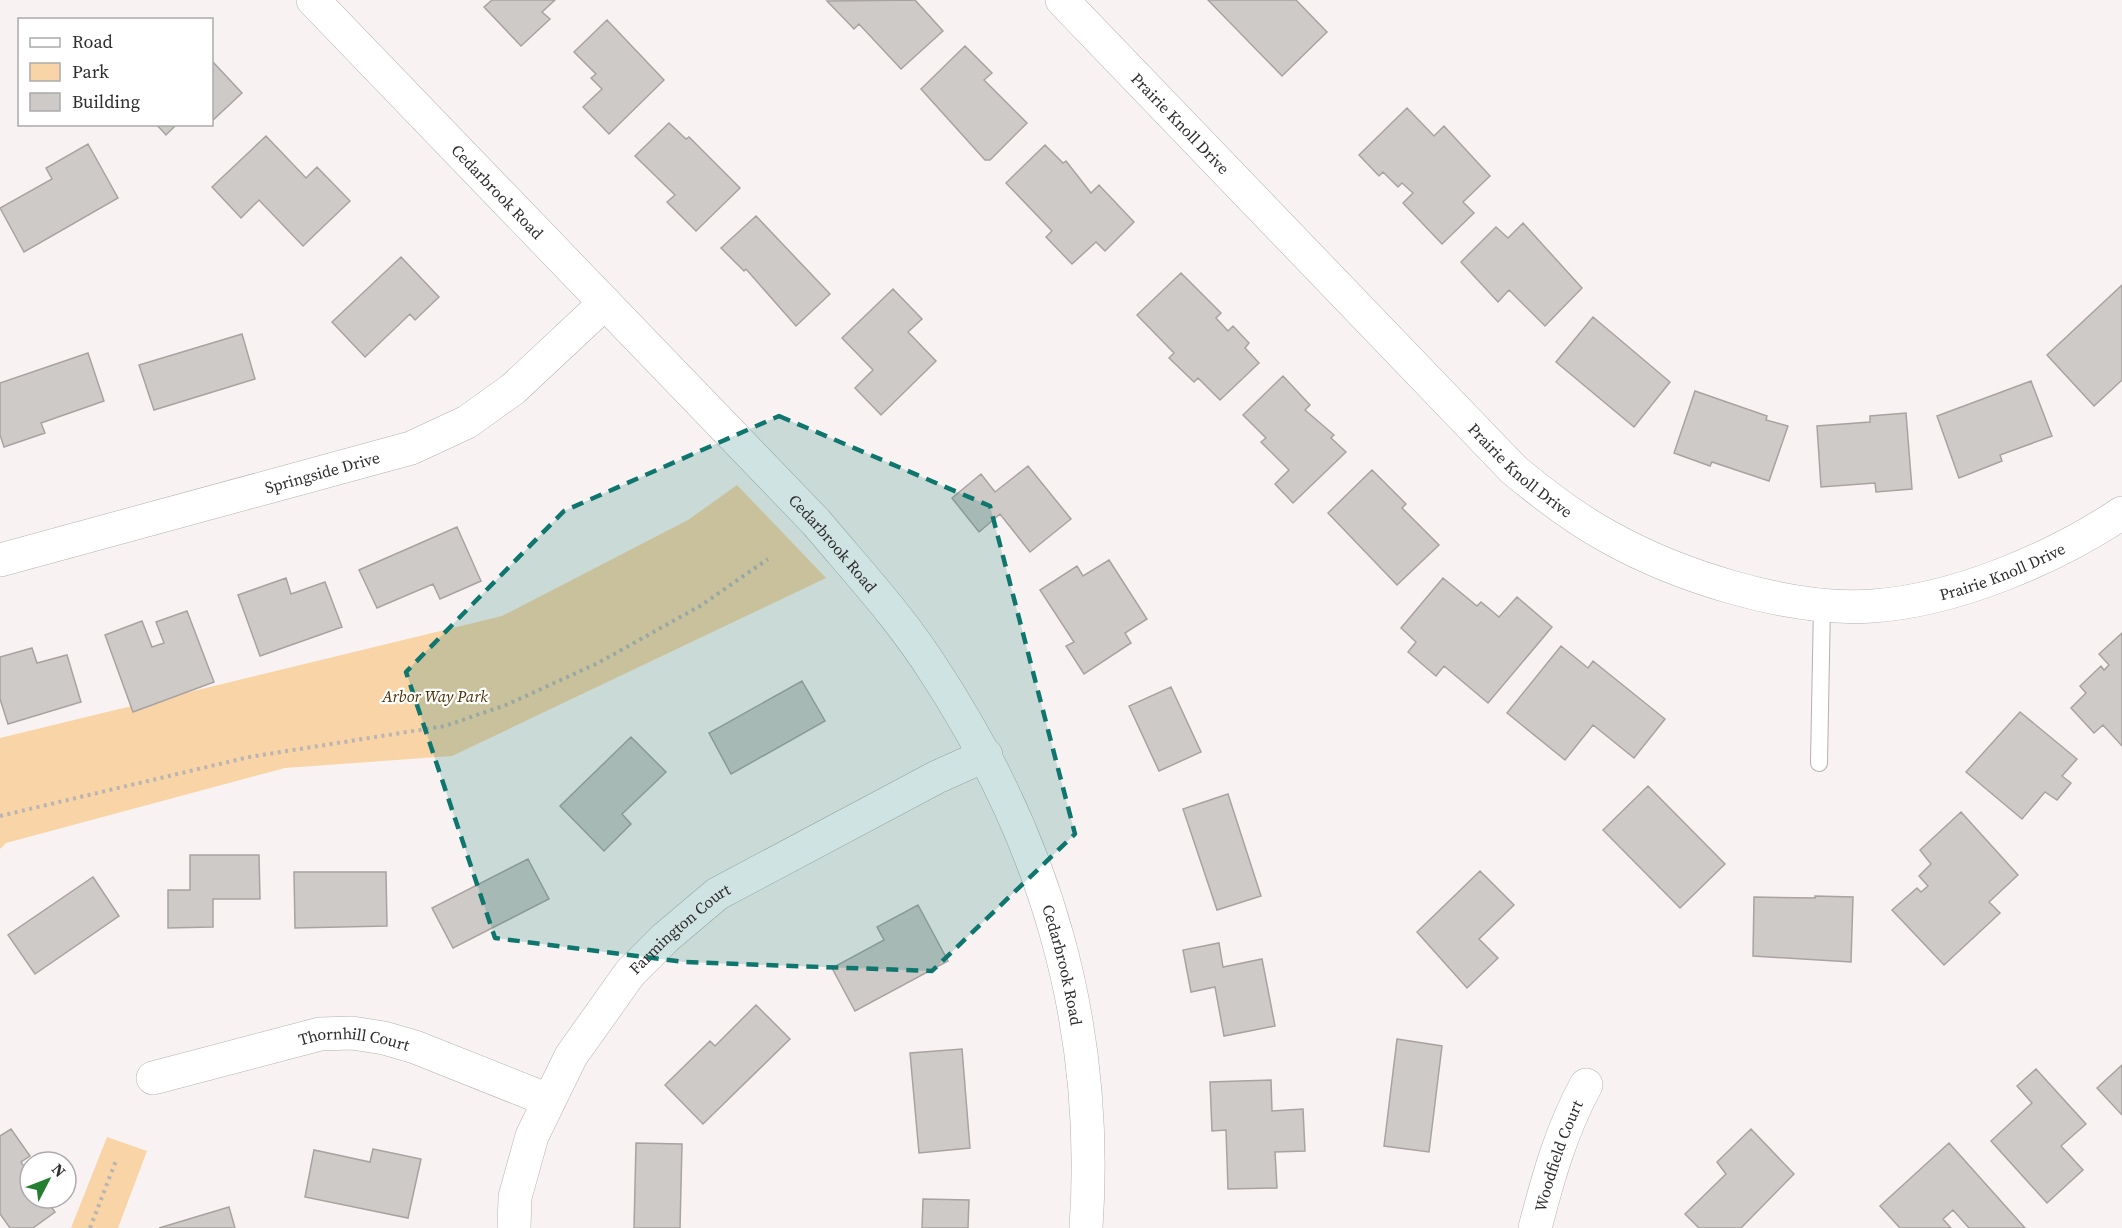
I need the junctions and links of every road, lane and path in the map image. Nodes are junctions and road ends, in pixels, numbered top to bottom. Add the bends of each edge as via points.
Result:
1 (313, 0) edge
2 (1062, 0) edge
3 (605, 303) junction
4 (2122, 513) edge
5 (768, 559) dead end
6 (0, 560) edge
7 (1822, 604) junction
8 (986, 755) junction
9 (1819, 763) dead end
10 (0, 816) edge
11 (153, 1078) dead end
12 (1586, 1085) dead end
13 (548, 1100) junction
14 (117, 1158) dead end
15 (90, 1228) edge
16 (514, 1228) edge
17 (1086, 1228) edge
18 (1535, 1228) edge

1 - 3 street, Cedarbrook Road
2 - 7 street, Prairie Knoll Drive via 1479,436 1544,495 1606,536 1674,567 1751,592
3 - 6 street, Springside Drive via 513,389 467,422 411,448
3 - 8 street, Cedarbrook Road via 816,522 893,613 935,671
4 - 7 street, Prairie Knoll Drive via 2085,537 2030,564 1925,599 1871,606
5 - 10 path via 700,606 598,663 506,705 445,726 249,757
7 - 9 lane
8 - 13 street, Farmington Court via 717,894 630,973 571,1056
8 - 17 street, Cedarbrook Road via 1026,839 1065,965 1087,1109
11 - 13 street, Thornhill Court via 320,1034 352,1033 416,1047
12 - 18 street, Woodfield Court via 1559,1141
13 - 16 street, Farmington Court via 532,1136 515,1197
14 - 15 path

